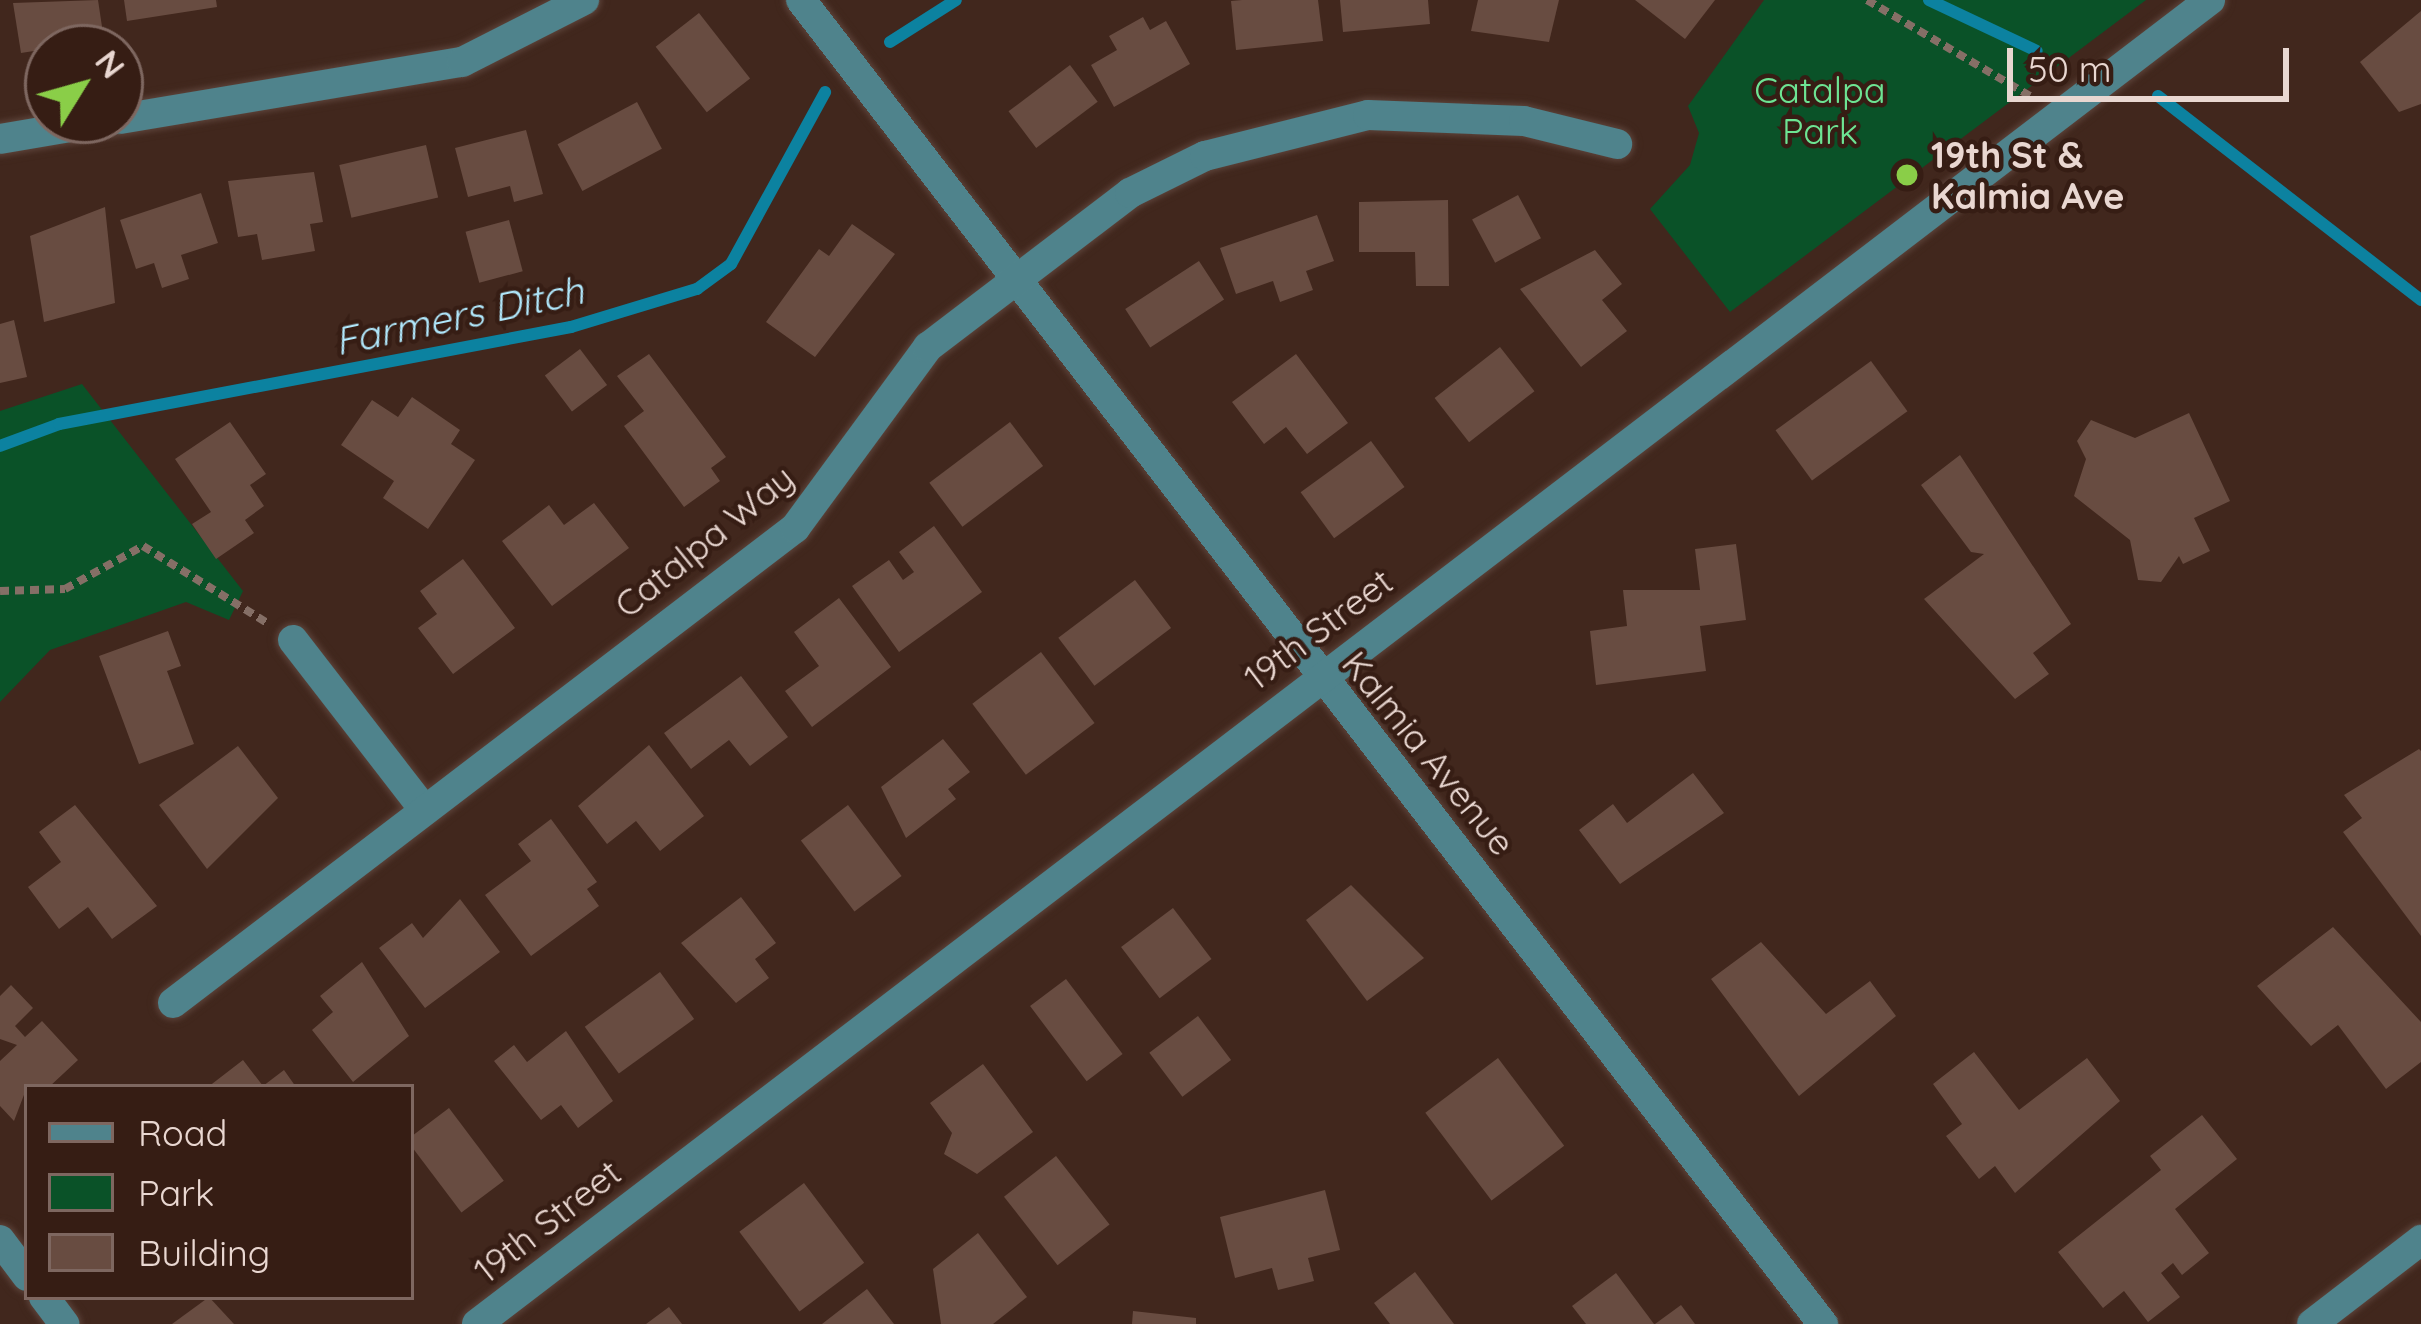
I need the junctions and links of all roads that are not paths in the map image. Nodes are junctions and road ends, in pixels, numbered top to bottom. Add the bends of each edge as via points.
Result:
1 (584, 0) edge
2 (801, 0) edge
3 (2210, 0) edge
4 (144, 114) edge
5 (1617, 144) dead end
6 (1015, 281) junction
7 (293, 640) road end
8 (1319, 677) junction
9 (422, 808) junction
10 (173, 1003) dead end
11 (0, 1240) edge
12 (2421, 1240) edge
13 (24, 1272) edge
14 (478, 1324) edge
15 (1823, 1324) edge
16 (2312, 1324) edge

1 - 4 street via 462,62
2 - 6 street, Kalmia Avenue
3 - 8 street, 19th Street
5 - 6 street, Catalpa Way via 1451,113 1285,129 1130,194
6 - 8 street, Kalmia Avenue
6 - 9 street, Catalpa Way via 889,388 833,487 794,527
7 - 9 street
8 - 14 street, 19th Street
8 - 15 street, Kalmia Avenue
9 - 10 street, Catalpa Way
11 - 13 street
12 - 16 street

